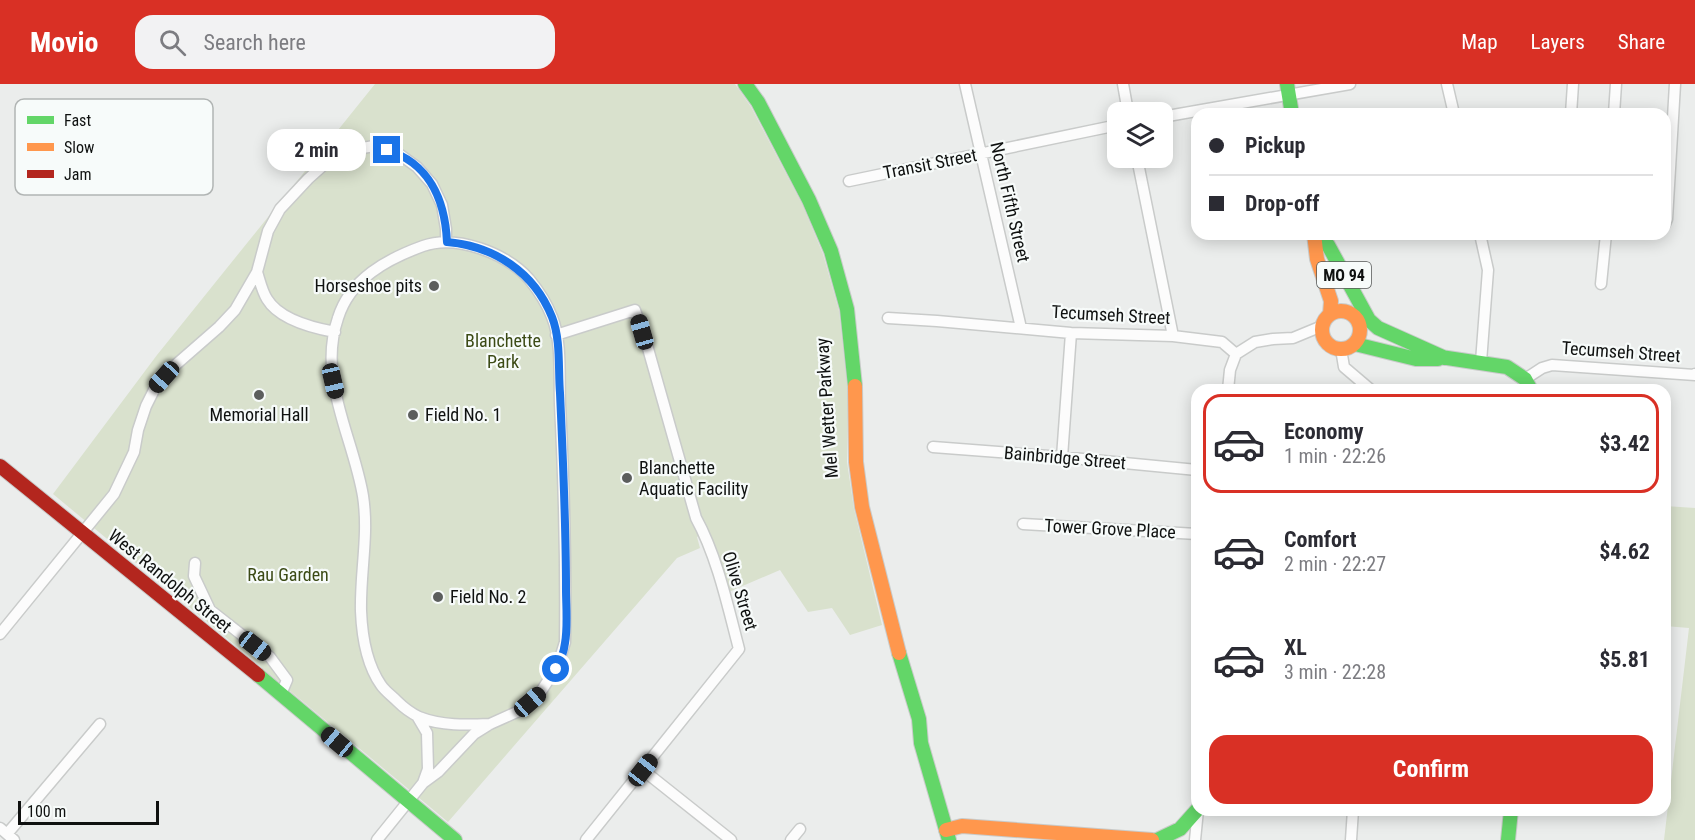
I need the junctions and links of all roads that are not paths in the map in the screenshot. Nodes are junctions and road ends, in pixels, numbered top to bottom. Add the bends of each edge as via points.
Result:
1 (735, 84) edge
2 (746, 84) edge
3 (965, 84) edge
4 (1123, 84) edge
5 (1350, 84) edge
6 (1447, 84) edge
7 (1573, 84) edge
8 (1616, 84) edge
9 (1675, 84) edge
10 (1288, 89) edge
11 (1126, 102) edge
12 (1202, 108) edge
13 (1291, 108) edge
14 (1453, 108) edge
15 (1572, 108) edge
16 (1614, 108) edge
17 (1191, 111) edge
18 (1173, 115) edge
19 (1107, 127) edge
20 (1671, 152) edge
21 (980, 154) junction
22 (1139, 168) edge
23 (849, 181) dead end
24 (1315, 240) edge
25 (1317, 240) edge
26 (1322, 240) edge
27 (1481, 240) edge
28 (1605, 240) edge
29 (447, 242) junction
30 (257, 272) junction
31 (1601, 284) dead end
32 (1349, 312) junction
33 (1330, 314) junction
34 (888, 318) dead end
35 (1365, 324) junction
36 (1322, 326) junction
37 (1021, 328) junction
38 (335, 332) junction
39 (1071, 333) junction
40 (556, 335) junction
41 (1173, 336) junction
42 (1355, 344) junction
43 (1341, 349) junction
44 (1236, 354) junction
45 (1445, 358) junction
46 (1481, 362) junction
47 (1695, 374) edge
48 (1229, 384) edge
49 (1364, 384) edge
50 (1527, 384) edge
51 (1529, 384) edge
52 (933, 447) dead end
53 (1062, 457) junction
54 (0, 466) edge
55 (1191, 469) edge
56 (860, 519) junction
57 (1023, 524) dead end
58 (81, 533) junction
59 (1191, 534) edge
60 (195, 563) dead end
61 (0, 634) edge
62 (281, 694) junction
63 (417, 716) junction
64 (100, 723) dead end
65 (490, 724) junction
66 (643, 770) junction
67 (423, 783) junction
68 (408, 800) junction
69 (1192, 816) edge
70 (1197, 816) edge
71 (1353, 816) edge
72 (1510, 816) edge
73 (800, 829) dead end
74 (7, 834) edge
75 (947, 835) edge
76 (377, 840) edge
77 (455, 840) edge
78 (586, 840) edge
79 (731, 840) edge
80 (791, 840) edge
81 (1152, 840) edge
82 (1157, 840) edge
83 (1195, 840) edge
84 (1351, 840) edge
85 (1508, 840) edge

1 - 56 main road, Mel Wetter Parkway via 797,195 823,254 838,311 848,395 847,462
2 - 56 main road, Mel Wetter Parkway via 810,200 831,251 847,309 856,395
3 - 21 street, North Fifth Street
4 - 11 street
5 - 10 street
6 - 14 street
7 - 15 street
8 - 16 street
9 - 20 street
10 - 12 street
10 - 13 main road
17 - 18 street
19 - 21 street, Transit Street
21 - 23 street, Transit Street
21 - 37 street, North Fifth Street
22 - 41 street
24 - 33 main road, MO 94 via 1317,259 1331,301
25 - 32 main road
26 - 35 main road, MO 94
27 - 46 street via 1488,270
28 - 31 street
29 - 30 street via 442,205 432,184 399,154 374,146 351,150 327,162 280,209 268,231
29 - 38 street via 428,244 399,255 371,271 352,291 338,316
29 - 40 street via 488,251 528,278 553,318
30 - 38 street via 272,306 301,323
30 - 58 street via 235,310 156,386 131,459 114,494
32 - 33 main road via 1339,310
32 - 35 main road
33 - 36 main road, MO 94
34 - 37 street, Tecumseh Street
35 - 42 main road
35 - 45 main road, Tecumseh Street via 1404,349
36 - 43 main road via 1326,342
36 - 44 street via 1293,338 1255,342
37 - 39 street, Tecumseh Street
38 - 63 street via 331,355 333,381 366,519 361,612 364,640 382,686
39 - 41 street, Tecumseh Street
39 - 53 street
40 - 65 street via 564,476 566,642 558,665 540,693 519,711
40 - 66 street, Olive Street via 635,309 739,649
41 - 44 street, Tecumseh Street via 1222,342
42 - 43 main road
42 - 45 main road, Tecumseh Street via 1416,359
43 - 49 street via 1344,367
44 - 48 street
45 - 46 main road, Tecumseh Street
46 - 50 main road, Tecumseh Street via 1507,367
47 - 51 street, Tecumseh Street via 1552,366 1542,368
52 - 53 street, Bainbridge Street
53 - 55 street, Bainbridge Street
54 - 58 main road, West Randolph Street
56 - 75 main road, Mel Wetter Parkway via 882,625 909,723 921,743
57 - 59 street, Tower Grove Place
58 - 61 street
58 - 62 main road, West Randolph Street
60 - 62 street via 194,576 210,610 270,657 287,680
62 - 68 main road, West Randolph Street
63 - 65 street via 464,725
63 - 67 street via 427,733 428,769
64 - 74 street
65 - 67 street
66 - 78 street, Olive Street
66 - 79 street
67 - 68 street
68 - 76 street
68 - 77 main road, West Randolph Street
69 - 82 main road via 1183,828
70 - 83 street
71 - 84 street
72 - 85 main road
73 - 80 street
75 - 81 main road via 962,826

